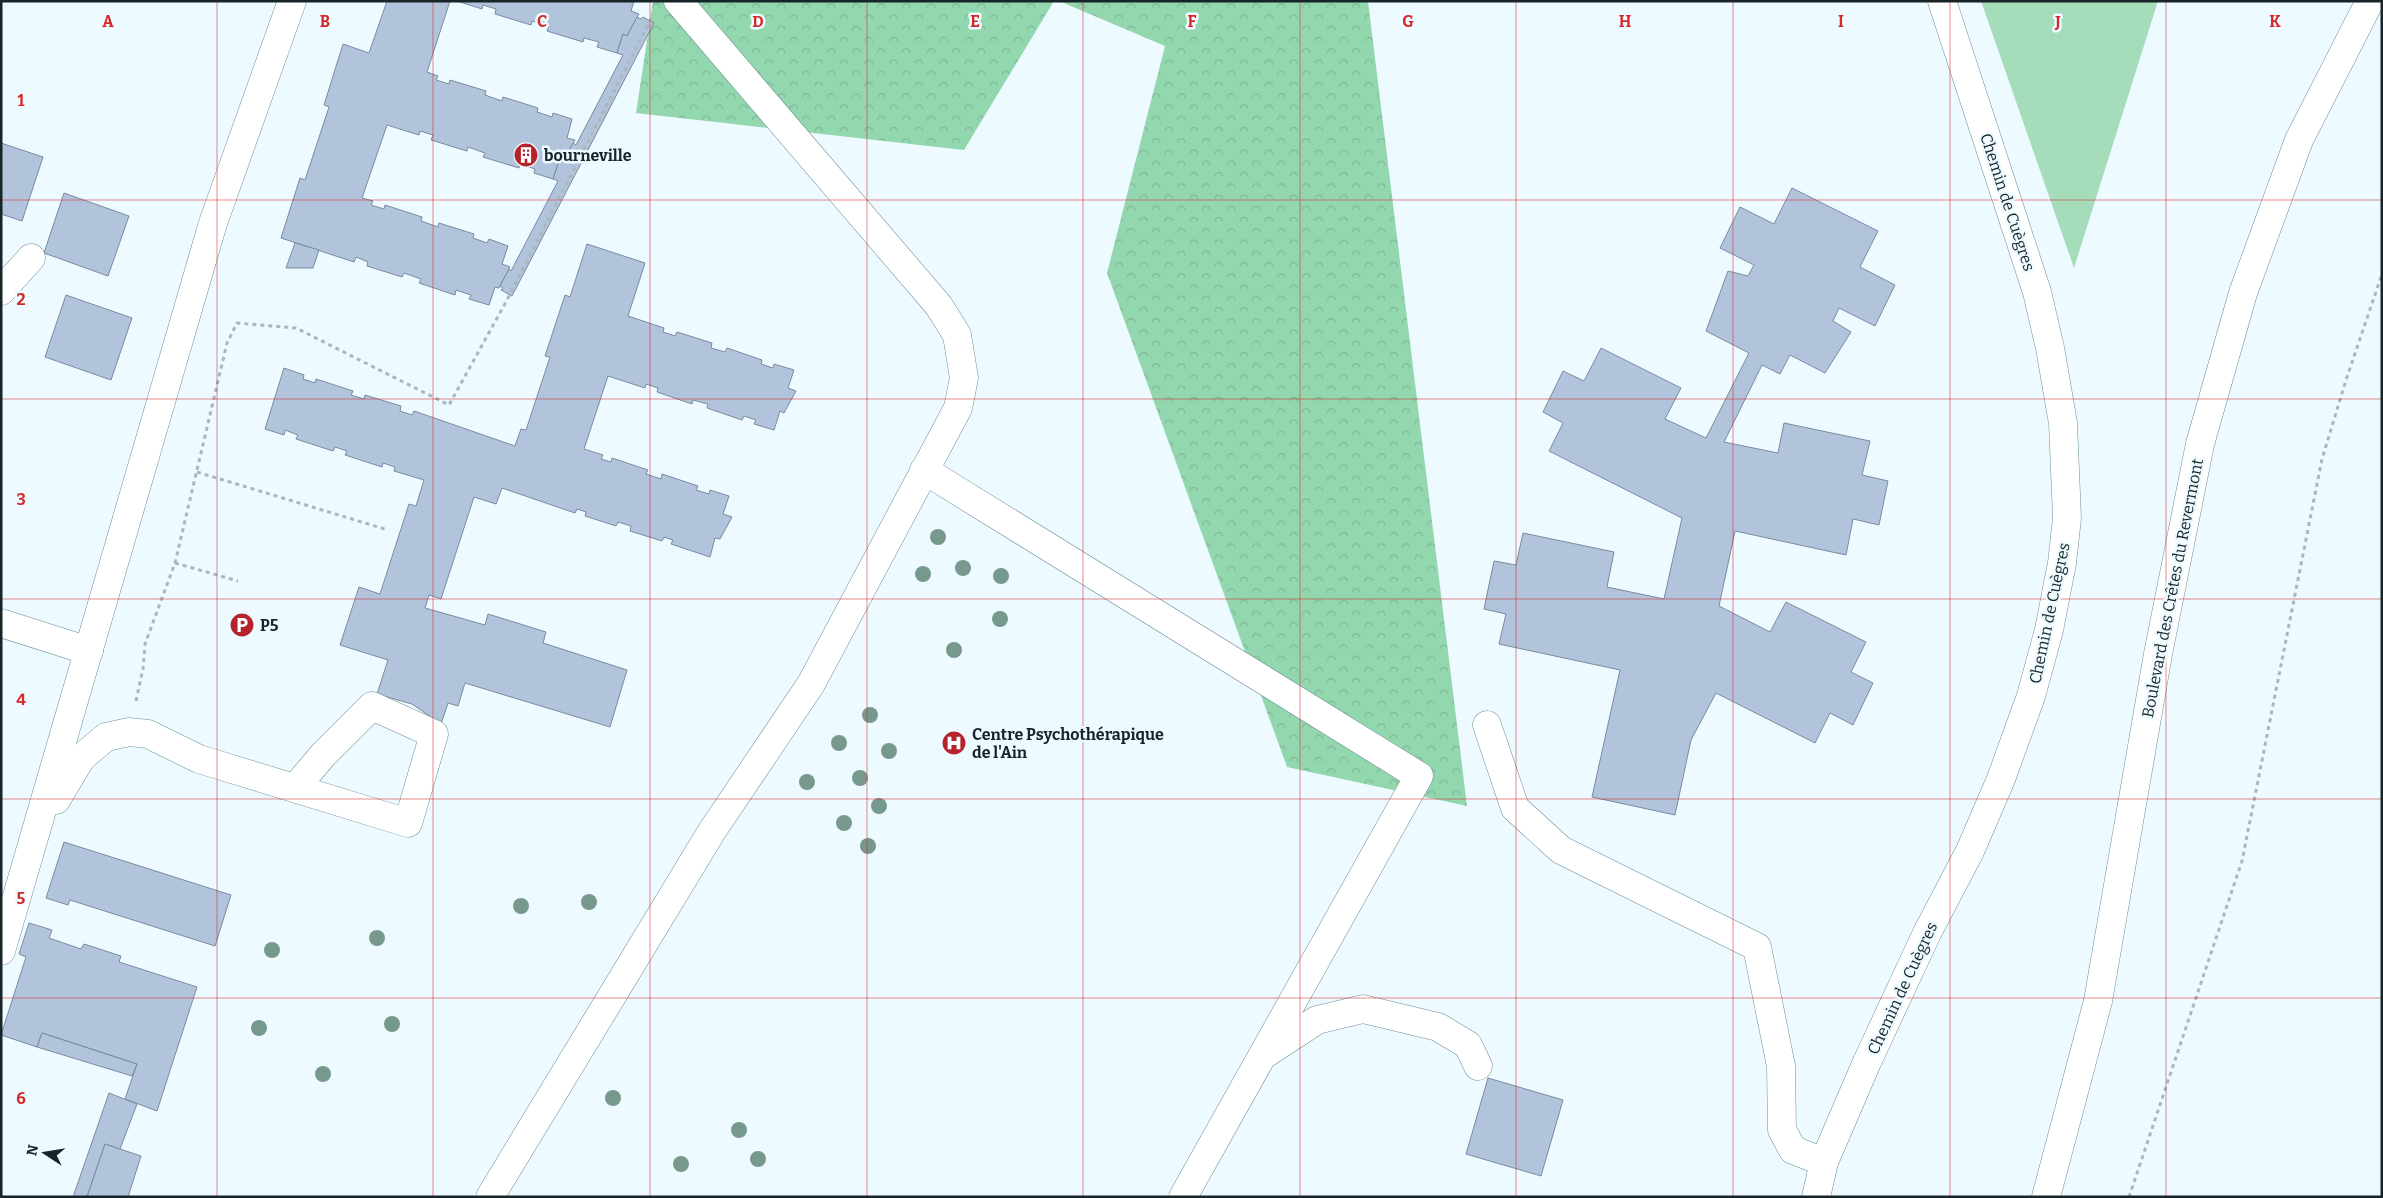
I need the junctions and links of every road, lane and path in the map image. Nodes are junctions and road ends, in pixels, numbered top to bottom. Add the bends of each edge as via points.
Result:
1 (292, 1) edge
2 (678, 1) edge
3 (1942, 1) edge
4 (2370, 1) edge
5 (651, 19) dead end
6 (31, 258) dead end
7 (2382, 274) edge
8 (1, 291) edge
9 (924, 470) junction
10 (197, 472) junction
11 (388, 530) dead end
12 (175, 563) junction
13 (238, 582) dead end
14 (1, 623) edge
15 (89, 651) junction
16 (135, 705) dead end
17 (1487, 725) dead end
18 (295, 788) junction
19 (35, 836) junction
20 (1, 951) edge
21 (1262, 1057) junction
22 (1478, 1066) dead end
23 (1824, 1162) junction
24 (490, 1197) edge
25 (1183, 1197) edge
26 (1816, 1197) edge
27 (2046, 1197) edge
28 (2129, 1197) edge

1 - 15 street via 213,223
2 - 9 street via 939,306 957,335 964,378 958,408
3 - 23 street, Chemin de Cuègres via 2037,292 2063,423 2067,518 2062,563 2046,640 2031,696 2001,779 1970,851 1927,933 1867,1062
4 - 27 street, Boulevard des Crêtes du Revermont via 2299,140 2243,293 2200,444 2158,654 2098,1001
5 - 10 path via 507,300 449,405 296,328 237,323 227,342
6 - 8 street
7 - 28 path via 2322,459 2242,861
9 - 21 street via 1419,776
9 - 24 street via 811,684 712,831
10 - 11 path
10 - 12 path
12 - 13 path
12 - 16 path via 145,644
14 - 15 street
15 - 19 street
17 - 23 street via 1515,808 1561,850 1757,948 1781,1066 1782,1130 1793,1150
18 - 18 street via 408,823 434,734 372,706
18 - 19 street via 199,760 148,734 128,732 106,737 81,758
19 - 20 street
21 - 22 street via 1317,1020 1363,1009 1438,1027 1468,1045
21 - 25 street
23 - 26 street, Chemin de Cuègres

